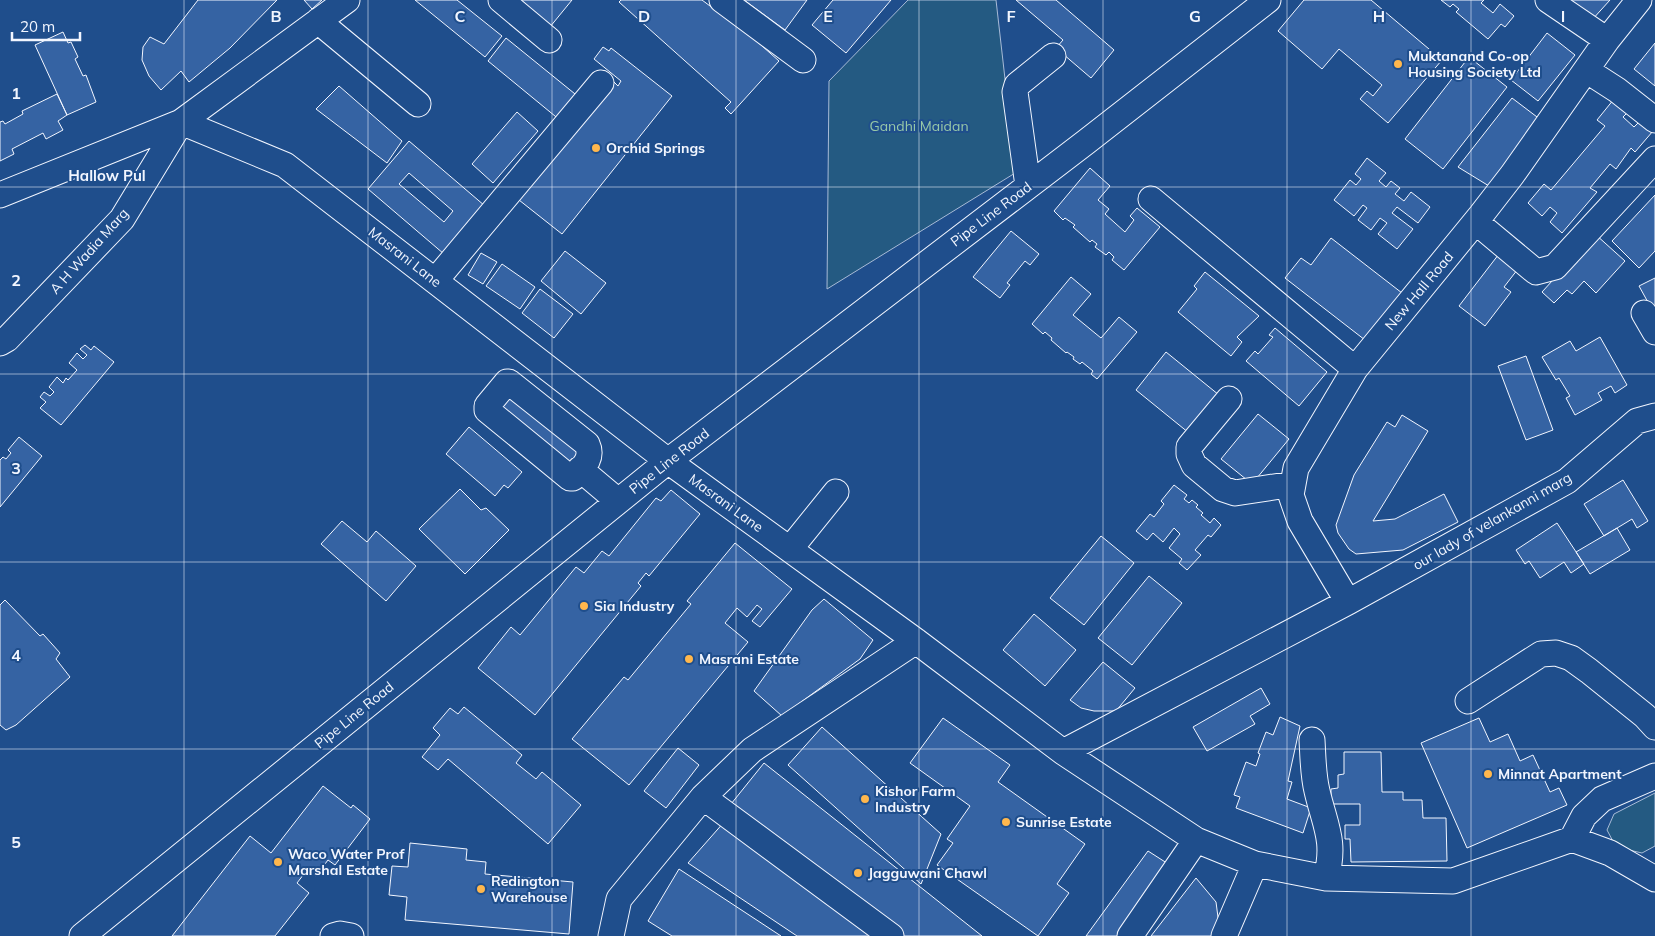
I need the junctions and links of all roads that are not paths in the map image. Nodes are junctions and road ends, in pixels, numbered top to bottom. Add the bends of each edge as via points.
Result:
1 (347, 0) edge
2 (501, 0) edge
3 (722, 0) edge
4 (1268, 0) edge
5 (1548, 0) edge
6 (1638, 0) edge
7 (318, 22) junction
8 (549, 40) dead end
9 (1608, 40) junction
10 (1053, 56) dead end
11 (803, 60) dead end
12 (1586, 70) junction
13 (601, 83) dead end
14 (418, 104) dead end
15 (1655, 120) edge
16 (181, 122) junction
17 (1655, 159) edge
18 (1028, 186) junction
19 (0, 195) edge
20 (1151, 199) dead end
21 (1476, 222) junction
22 (435, 281) junction
23 (0, 343) edge
24 (1354, 369) junction
25 (1229, 399) dead end
26 (592, 402) junction
27 (1655, 416) edge
28 (570, 430) junction
29 (668, 461) junction
30 (580, 469) junction
31 (1293, 484) junction
32 (836, 492) dead end
33 (618, 502) junction
34 (790, 549) junction
35 (1348, 602) junction
36 (916, 641) junction
37 (1468, 701) dead end
38 (1655, 727) edge
39 (1312, 740) dead end
40 (1063, 752) junction
41 (1655, 776) edge
42 (703, 797) junction
43 (1572, 839) junction
44 (1196, 840) junction
45 (1255, 864) junction
46 (1326, 878) junction
47 (1655, 879) edge
48 (82, 936) edge
49 (333, 936) edge
50 (351, 936) edge
51 (611, 936) edge
52 (891, 936) edge
53 (1130, 936) edge
54 (1224, 936) edge

1 - 7 street
2 - 8 street
3 - 11 street
4 - 18 street, Pipe Line Road
5 - 9 street
6 - 9 street, New Hall Road
7 - 14 street
7 - 16 street
9 - 12 street, New Hall Road
10 - 18 street via 1017,85 1015,92
12 - 15 street
12 - 21 street, New Hall Road
13 - 22 street
16 - 19 street
16 - 22 street, Masrani Lane via 285,165
16 - 23 street, A H Wadia Marg via 122,219
17 - 21 street via 1556,267 1536,272
18 - 29 street, Pipe Line Road
20 - 24 street
21 - 24 street, New Hall Road
22 - 26 street, Masrani Lane
24 - 31 street, New Hall Road via 1296,468
25 - 31 street via 1189,447 1194,465 1223,489 1235,493
26 - 28 street
26 - 29 street, Masrani Lane
27 - 35 street, our lady of velankanni marg via 1637,421 1567,481
28 - 30 street via 590,450 590,456
28 - 30 street via 509,382 486,408 570,478
29 - 33 street, Pipe Line Road
29 - 34 street, Masrani Lane
30 - 33 street
31 - 35 street, New Hall Road via 1291,495 1300,521
32 - 34 street
33 - 48 street, Pipe Line Road
34 - 36 street, Masrani Lane
35 - 40 street, our lady of velankanni marg
36 - 40 street, Masrani Lane
36 - 42 street via 752,750
37 - 38 street via 1541,654 1556,653 1571,658 1589,671
39 - 46 street via 1316,790 1331,851
40 - 44 street, Masrani Lane
41 - 43 street via 1602,798 1584,816
42 - 51 street via 619,900
42 - 52 street
43 - 46 street, Masrani Lane via 1453,881
43 - 47 street via 1610,853
44 - 45 street, Masrani Lane
44 - 53 street
45 - 46 street, Masrani Lane
45 - 54 street
49 - 50 street

